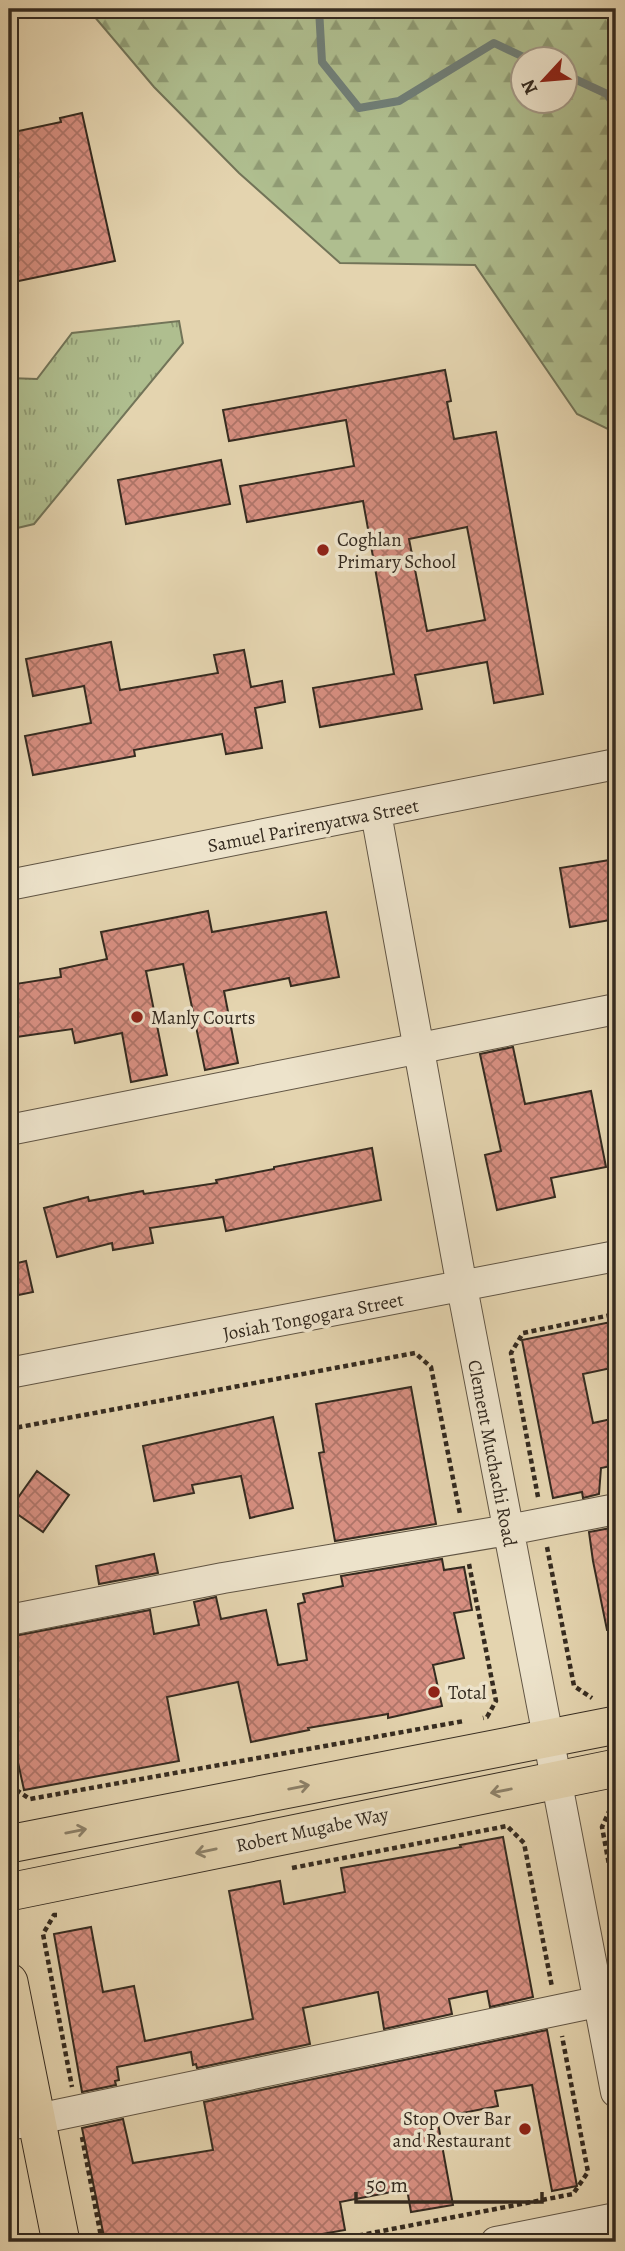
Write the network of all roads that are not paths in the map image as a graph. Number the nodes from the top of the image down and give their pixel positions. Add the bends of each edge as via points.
1 (616, 764) edge
2 (376, 813) junction
3 (9, 886) edge
4 (616, 1009) edge
5 (420, 1049) junction
6 (9, 1130) edge
7 (616, 1256) edge
8 (462, 1287) junction
9 (9, 1373) edge
10 (616, 1509) edge
11 (508, 1530) junction
12 (9, 1620) edge
13 (616, 1725) edge
14 (548, 1738) junction
15 (616, 1768) edge
16 (556, 1780) junction
17 (9, 1844) edge
18 (9, 1892) edge
19 (9, 1982) edge
20 (607, 2000) edge
21 (616, 2092) edge
22 (23, 2122) edge
23 (616, 2218) edge
24 (61, 2242) edge
25 (496, 2242) edge

1 - 2 street, Samuel Parirenyatwa Street
2 - 3 street, Samuel Parirenyatwa Street
2 - 5 street, Clement Muchachi Road
4 - 5 street
5 - 6 street
5 - 8 street, Clement Muchachi Road
7 - 8 street, Josiah Tongogara Street
8 - 9 street, Josiah Tongogara Street
8 - 11 street, Clement Muchachi Road
10 - 11 street
11 - 12 street
11 - 14 street, Clement Muchachi Road
13 - 14 main road
14 - 16 street, Clement Muchachi Road
17 -> 14 main road
15 - 16 main road, Robert Mugabe Way
16 -> 18 main road, Robert Mugabe Way
16 - 20 street, Clement Muchachi Road
19 - 22 main road
20 - 21 street, Clement Muchachi Road
20 - 22 street
22 - 24 main road
23 - 25 street

